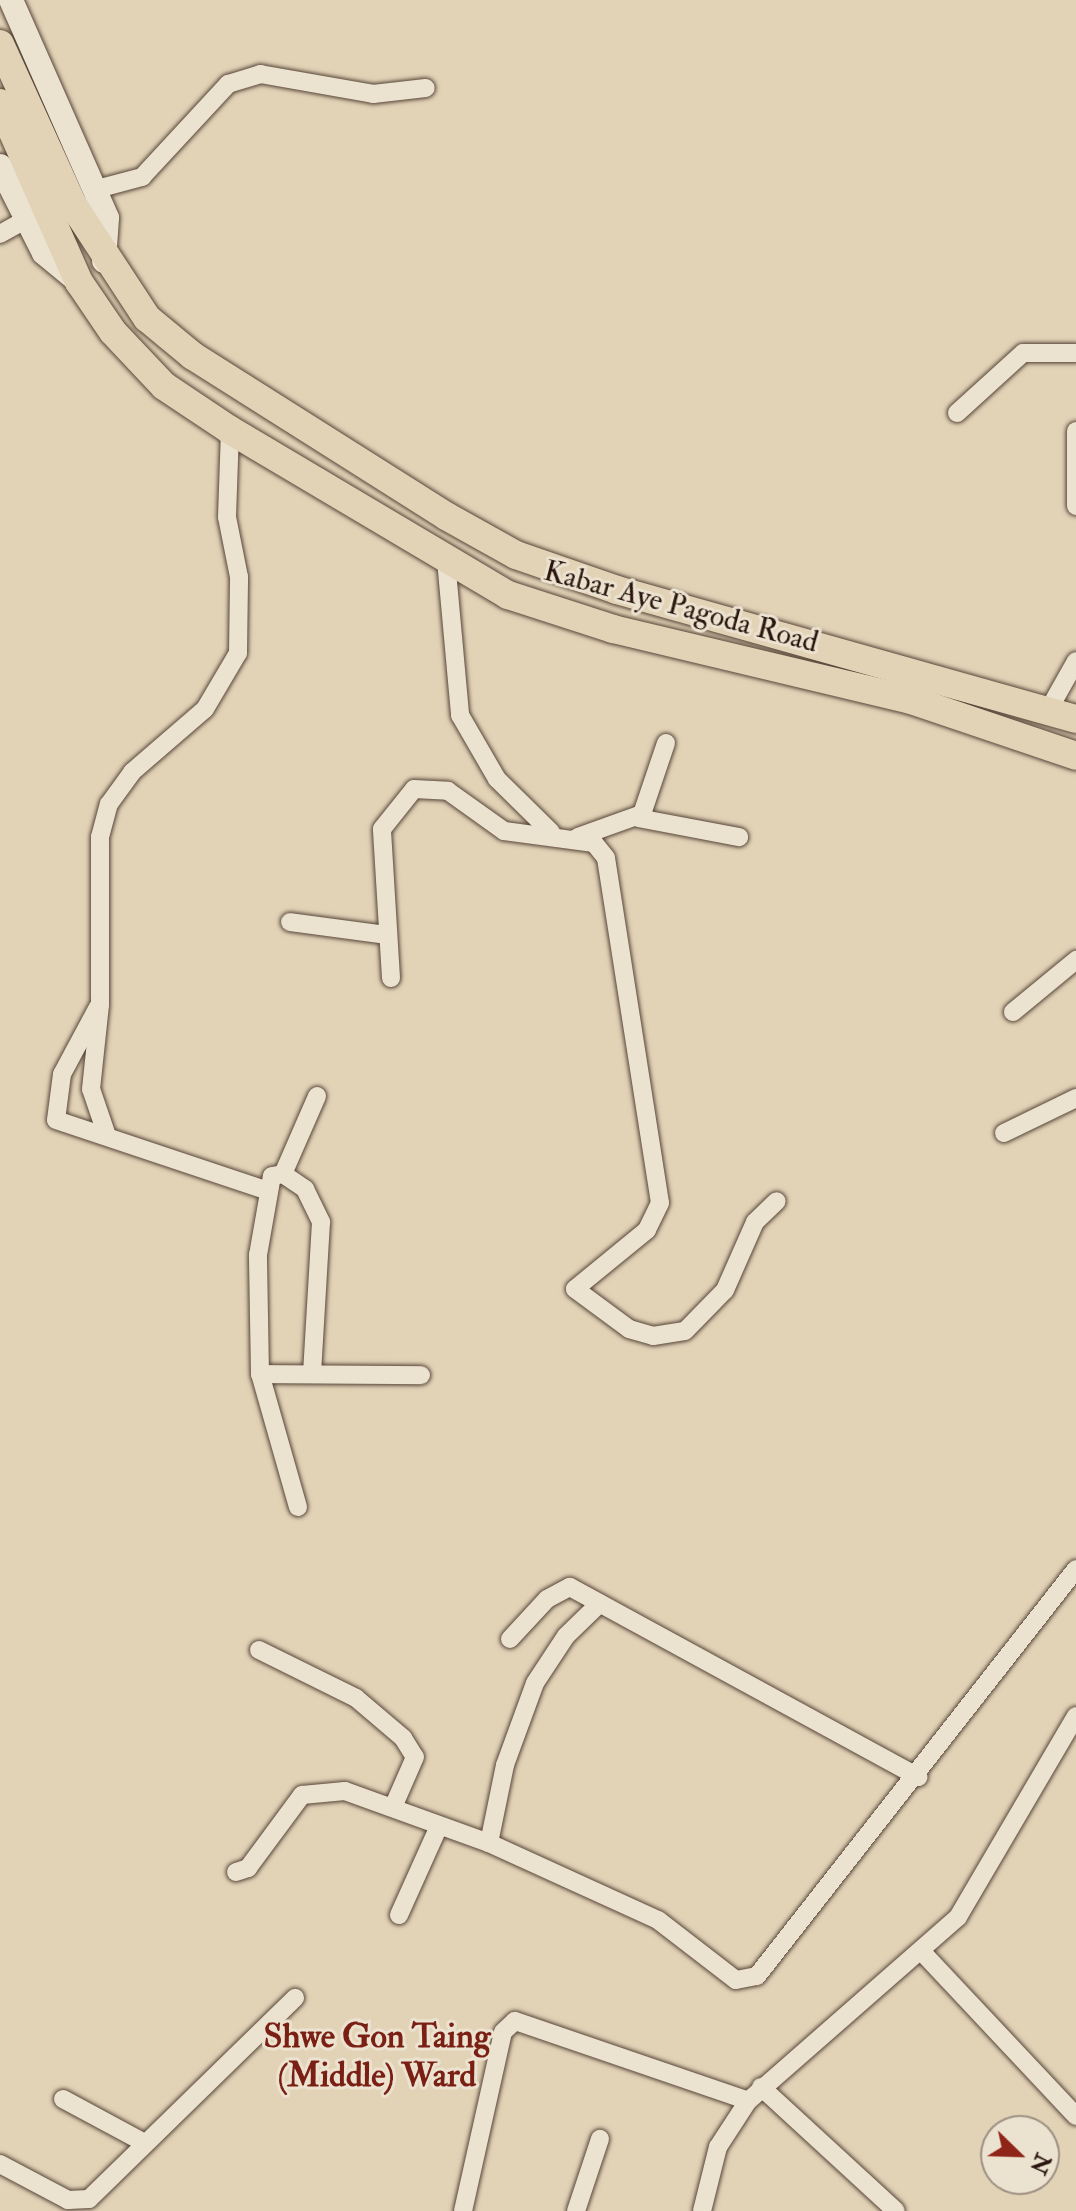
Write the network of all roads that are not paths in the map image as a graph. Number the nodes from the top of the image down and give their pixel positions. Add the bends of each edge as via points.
1 (11, 0) edge
2 (0, 44) edge
3 (426, 88) dead end
4 (0, 103) edge
5 (0, 166) edge
6 (97, 189) junction
7 (25, 220) junction
8 (0, 234) edge
9 (104, 261) junction
10 (79, 282) junction
11 (1076, 353) edge
12 (957, 413) dead end
13 (309, 428) junction
14 (230, 430) junction
15 (1076, 431) edge
16 (269, 452) junction
17 (1076, 506) edge
18 (446, 560) junction
19 (617, 590) junction
20 (581, 620) junction
21 (783, 632) junction
22 (1076, 661) edge
23 (771, 667) junction
24 (1049, 709) junction
25 (1076, 719) edge
26 (666, 743) dead end
27 (1076, 756) edge
28 (638, 818) junction
29 (551, 832) junction
30 (578, 837) junction
31 (739, 837) dead end
32 (290, 922) dead end
33 (386, 935) junction
34 (1076, 960) edge
35 (391, 978) dead end
36 (100, 1005) junction
37 (1013, 1012) dead end
38 (317, 1096) dead end
39 (1076, 1098) edge
40 (106, 1133) junction
41 (1004, 1133) dead end
42 (283, 1174) junction
43 (265, 1190) junction
44 (777, 1201) dead end
45 (312, 1372) junction
46 (260, 1374) junction
47 (421, 1375) dead end
48 (298, 1507) dead end
49 (1076, 1569) edge
50 (600, 1603) junction
51 (510, 1639) dead end
52 (259, 1650) dead end
53 (1076, 1716) edge
54 (1069, 1740) edge
55 (919, 1777) junction
56 (393, 1807) junction
57 (439, 1826) junction
58 (489, 1843) junction
59 (236, 1872) dead end
60 (399, 1915) dead end
61 (922, 1952) junction
62 (295, 1998) dead end
63 (755, 2094) junction
64 (63, 2099) dead end
65 (1076, 2116) edge
66 (600, 2139) dead end
67 (143, 2142) junction
68 (0, 2164) edge
69 (463, 2211) edge
70 (576, 2211) edge
71 (702, 2211) edge
72 (896, 2211) edge

1 - 6 main road
2 - 9 main road, Kabar Aye Pagoda Road
3 - 6 street via 373,94 260,74 228,84 142,177
4 - 10 main road, Kabar Aye Pagoda Road
5 - 7 main road, Kabar Aye Pagoda Road
6 - 9 main road via 107,218
7 - 8 street
7 - 10 main road, Kabar Aye Pagoda Road via 44,253
9 - 13 main road, Kabar Aye Pagoda Road via 168,339
10 - 14 main road, Kabar Aye Pagoda Road via 135,359
11 - 12 street via 1023,353
13 - 16 main road
13 - 19 main road, Kabar Aye Pagoda Road via 516,555
14 - 16 main road, Kabar Aye Pagoda Road
14 - 36 street via 227,517 239,577 238,653 205,709 132,772 109,804 95,892
15 - 17 street
16 - 18 main road, Kabar Aye Pagoda Road
18 - 20 main road, Kabar Aye Pagoda Road via 508,595
18 - 29 street via 460,715 497,779
19 - 20 main road
19 - 21 main road, Kabar Aye Pagoda Road
20 - 23 main road, Kabar Aye Pagoda Road
21 - 23 main road
21 - 24 main road, Kabar Aye Pagoda Road
22 - 24 street
23 - 27 main road, Kabar Aye Pagoda Road via 911,700
24 - 25 main road, Kabar Aye Pagoda Road
26 - 28 street
28 - 30 street
28 - 31 street
29 - 30 street
29 - 33 street via 504,831 448,791 414,789 382,829
30 - 44 street via 606,858 660,1203 647,1230 575,1289 629,1329 653,1336 685,1331 725,1290 755,1222
32 - 33 street
33 - 35 street
34 - 37 street
36 - 40 street via 91,1089
36 - 40 street via 75,1040 54,1112 66,1126
38 - 42 street
39 - 41 street
40 - 43 street via 157,1158
42 - 43 street via 272,1176
42 - 45 street via 305,1189 321,1222
43 - 46 street
45 - 46 street
45 - 47 street
46 - 48 street
49 - 55 street
50 - 51 street via 570,1587 547,1599
50 - 55 street
50 - 58 street via 566,1636 535,1683 505,1765
52 - 56 street via 356,1698 403,1738 415,1757
53 - 54 street
54 - 61 street via 970,1899
55 - 58 street via 757,1976 736,1980 658,1920
56 - 57 street
56 - 59 street via 345,1791 302,1795 248,1868
57 - 58 street
57 - 60 street
61 - 63 street
61 - 65 street
62 - 67 street
63 - 69 street via 515,2021 503,2032
63 - 71 street via 718,2147
63 - 72 street
64 - 67 street
66 - 70 street
67 - 68 street via 89,2199 77,2202

